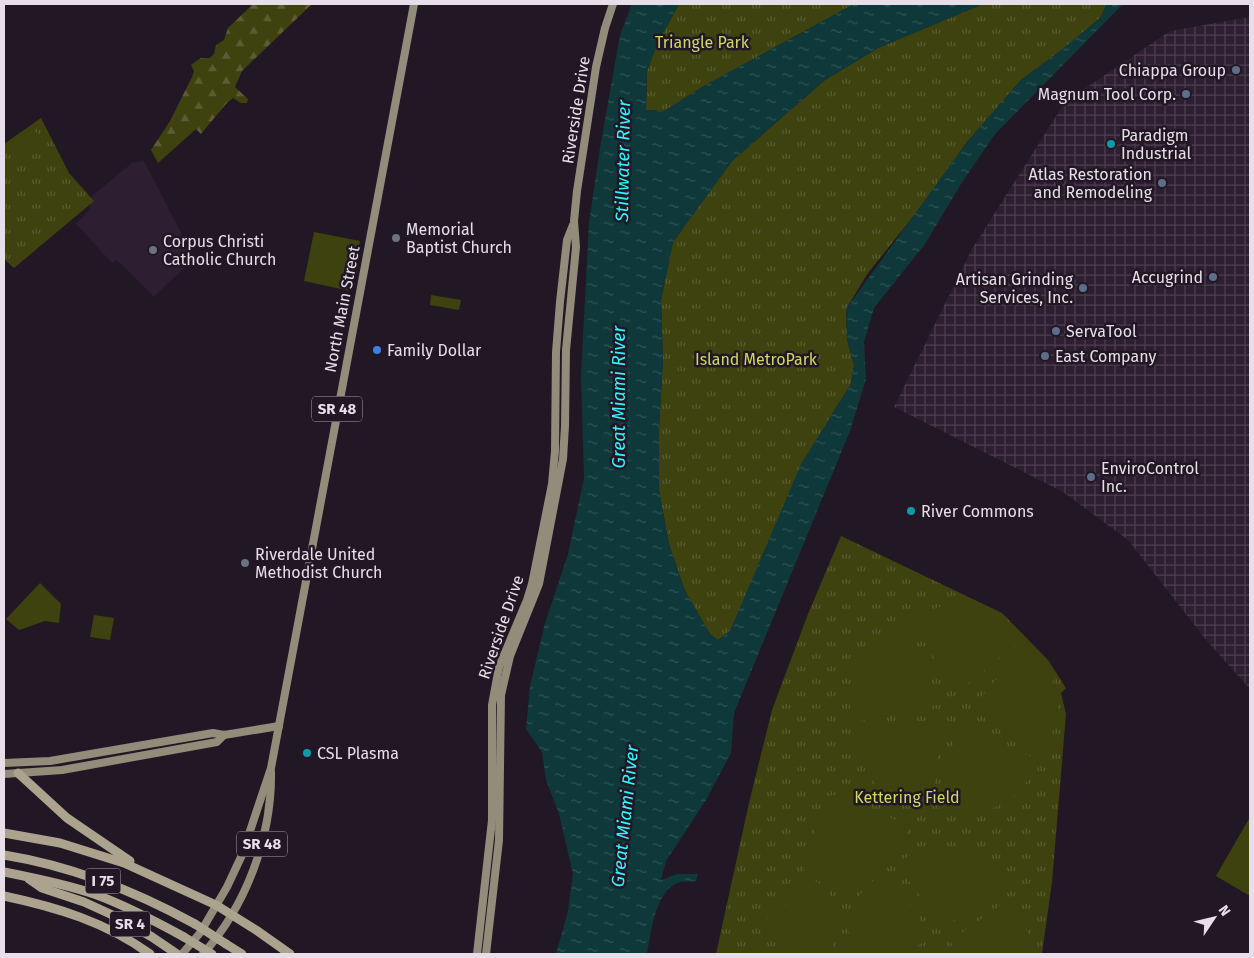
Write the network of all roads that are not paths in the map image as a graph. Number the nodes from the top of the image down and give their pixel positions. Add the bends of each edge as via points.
1 (414, 4) edge
2 (613, 4) edge
3 (574, 221) junction
4 (279, 726) junction
5 (224, 735) junction
6 (5, 761) edge
7 (270, 768) junction
8 (18, 773) junction
9 (4, 774) edge
10 (4, 834) edge
11 (4, 855) edge
12 (142, 871) junction
13 (4, 872) edge
14 (26, 876) junction
15 (4, 896) edge
16 (216, 905) junction
17 (232, 914) junction
18 (177, 953) edge
19 (150, 954) edge
20 (203, 954) edge
21 (212, 954) edge
22 (242, 954) edge
23 (290, 954) edge
24 (477, 954) edge
25 (486, 954) edge

1 - 4 main road, North Main Street / SR 48
2 - 3 main road, Riverside Drive via 596,67
3 - 24 main road, Riverside Drive via 567,240 560,302 552,484 532,584 499,667 492,705 492,820
3 - 25 main road, Riverside Drive via 576,247 566,350 564,451 539,584 510,656 501,695 499,840
4 - 5 main road
4 - 7 main road, North Main Street / SR 48
5 - 6 main road via 213,733 50,761
5 - 8 main road via 216,742 178,750 62,770
7 - 16 main road, North Main Street / SR 48 via 242,855
7 - 17 main road, North Main Street / SR 48 via 271,788 260,851
8 - 9 main road
8 - 12 highway via 67,818
10 - 12 highway via 67,845
11 - 22 highway, I 75, bridge via 50,864 102,880 154,902
12 - 16 highway
13 - 14 highway, I 75
14 - 18 highway, SR 4 via 42,888 119,918
14 - 21 highway, I 75, bridge via 65,885 120,904
15 - 19 highway via 92,921
16 - 17 highway
16 - 18 main road, North Main Street / SR 48 via 200,933
17 - 20 main road, North Main Street / SR 48
17 - 23 highway

